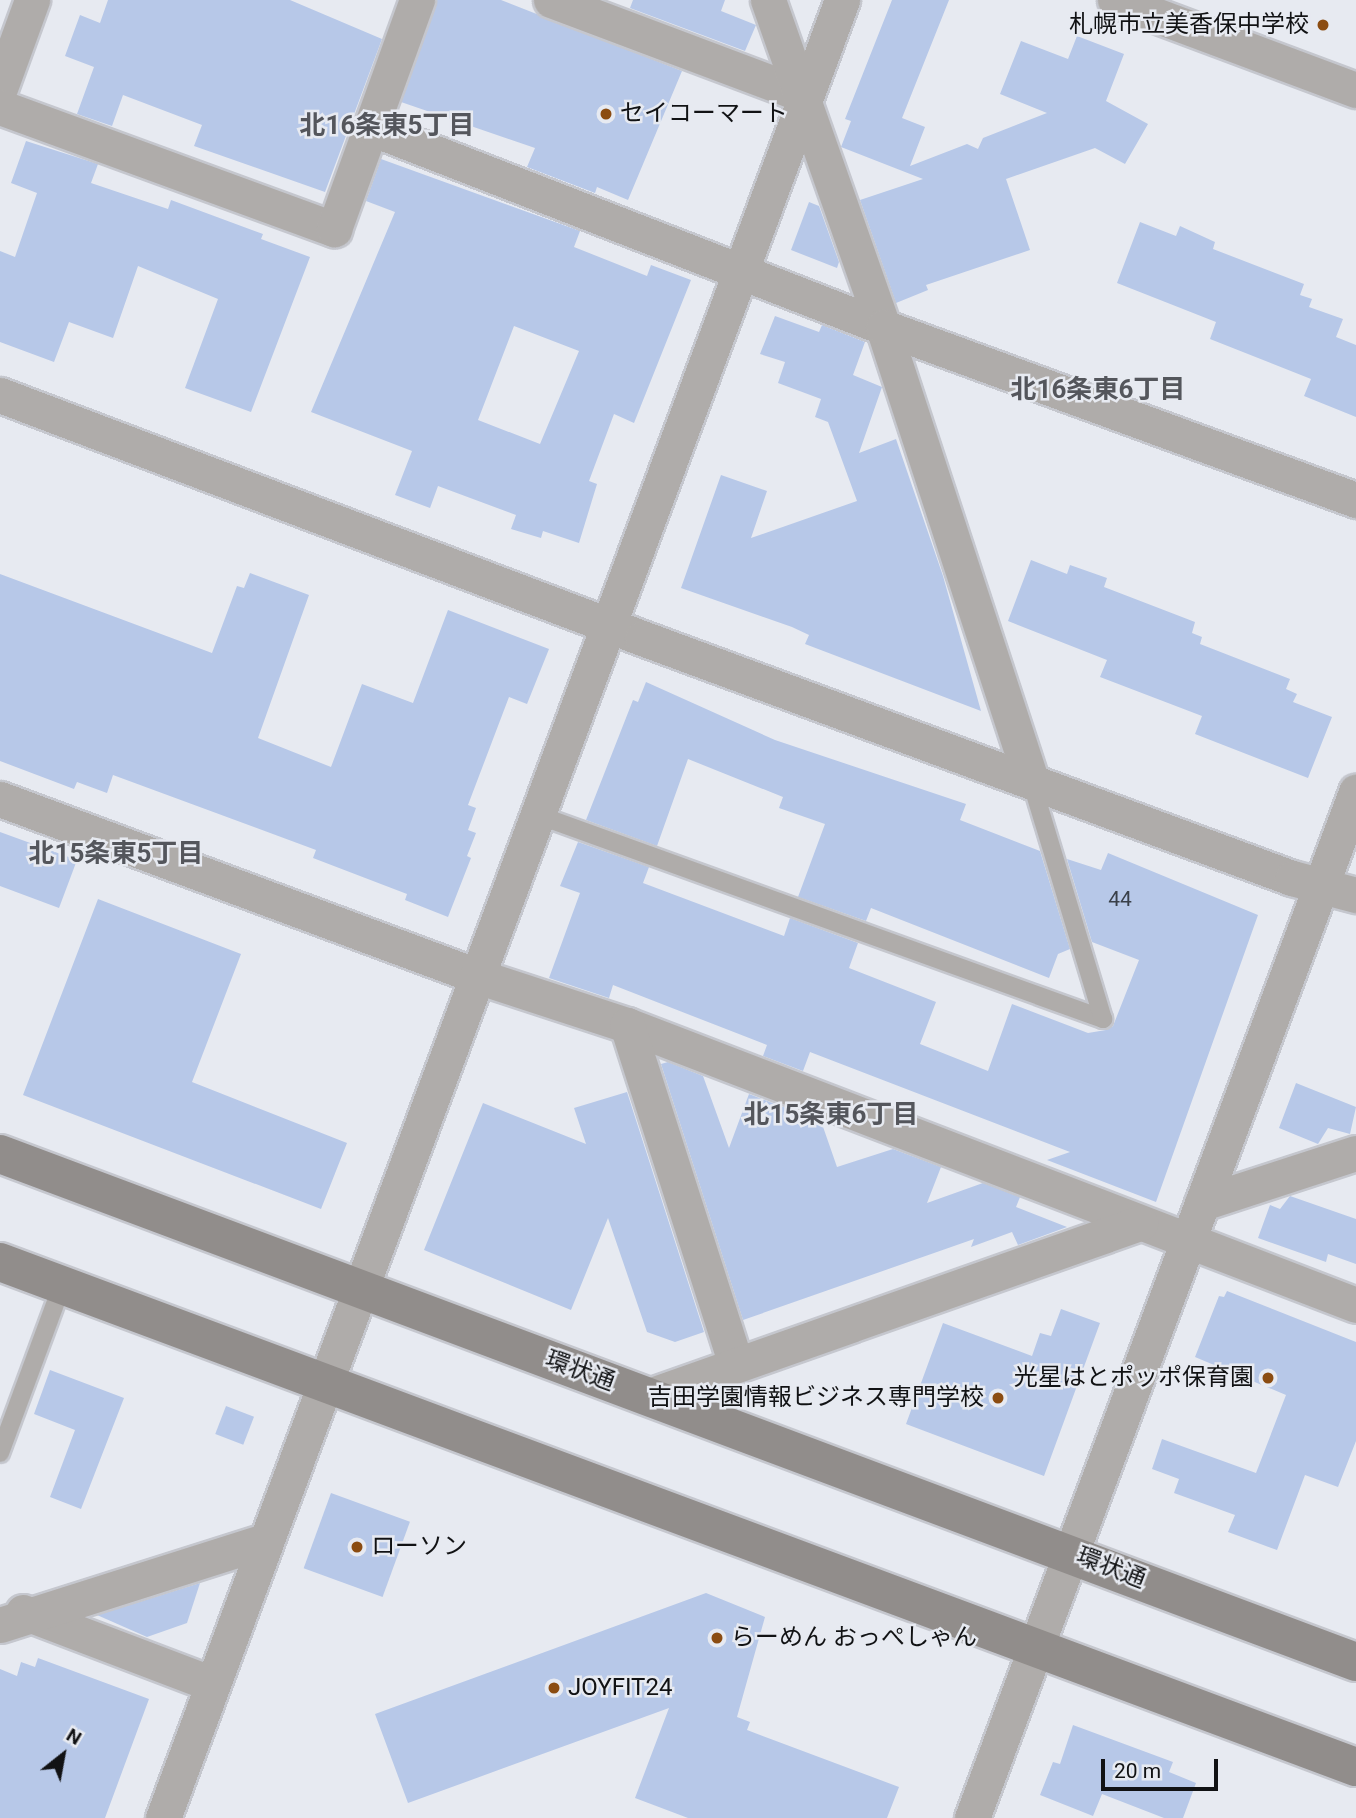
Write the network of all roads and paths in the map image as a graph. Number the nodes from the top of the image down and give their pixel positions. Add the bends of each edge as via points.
1 (32, 0) edge
2 (551, 0) edge
3 (768, 0) edge
4 (842, 0) edge
5 (1115, 0) edge
6 (407, 3) edge
7 (0, 88) edge
8 (1356, 90) edge
9 (802, 98) junction
10 (0, 107) edge
11 (371, 128) junction
12 (742, 271) junction
13 (883, 327) junction
14 (0, 395) edge
15 (1356, 500) edge
16 (609, 626) junction
17 (1031, 780) junction
18 (1356, 792) edge
19 (0, 799) edge
20 (538, 815) junction
21 (1323, 883) junction
22 (1356, 895) edge
23 (477, 976) junction
24 (627, 1025) junction
25 (1356, 1153) edge
26 (0, 1154) edge
27 (1202, 1203) junction
28 (1140, 1223) junction
29 (1189, 1243) junction
30 (0, 1262) edge
31 (62, 1285) junction
32 (362, 1292) junction
33 (1356, 1305) edge
34 (735, 1362) junction
35 (326, 1384) junction
36 (649, 1396) junction
37 (0, 1453) edge
38 (265, 1541) junction
39 (1073, 1554) junction
40 (10, 1614) edge
41 (1038, 1648) junction
42 (1356, 1662) edge
43 (213, 1684) junction
44 (1356, 1767) edge
45 (163, 1818) edge
46 (972, 1818) edge

1 - 7 street
2 - 9 street
3 - 9 street
4 - 9 street
5 - 8 street
6 - 11 street
9 - 12 street
9 - 13 street
10 - 11 street via 334,229
11 - 12 street
12 - 13 street
12 - 16 street
13 - 15 street
13 - 17 street
14 - 16 street
16 - 17 street
16 - 20 street
17 - 20 lane via 1103,1019
17 - 21 street via 1292,878
18 - 21 street
19 - 23 street
20 - 23 street
21 - 22 street
21 - 27 street
23 - 24 street
23 - 32 street
24 - 28 street
24 - 34 street
25 - 27 street
26 - 32 street, 環状通
27 - 29 street
28 - 29 street
28 - 34 street
29 - 33 street
29 - 39 street
30 - 31 street
31 - 35 street
31 - 37 lane
32 - 35 street
32 - 36 street, 環状通
34 - 36 street
35 - 38 street
35 - 41 street
36 - 39 street, 環状通
38 - 40 street
38 - 43 street
39 - 41 street
39 - 42 street, 環状通
40 - 43 street
41 - 44 street
41 - 46 street
43 - 45 street

